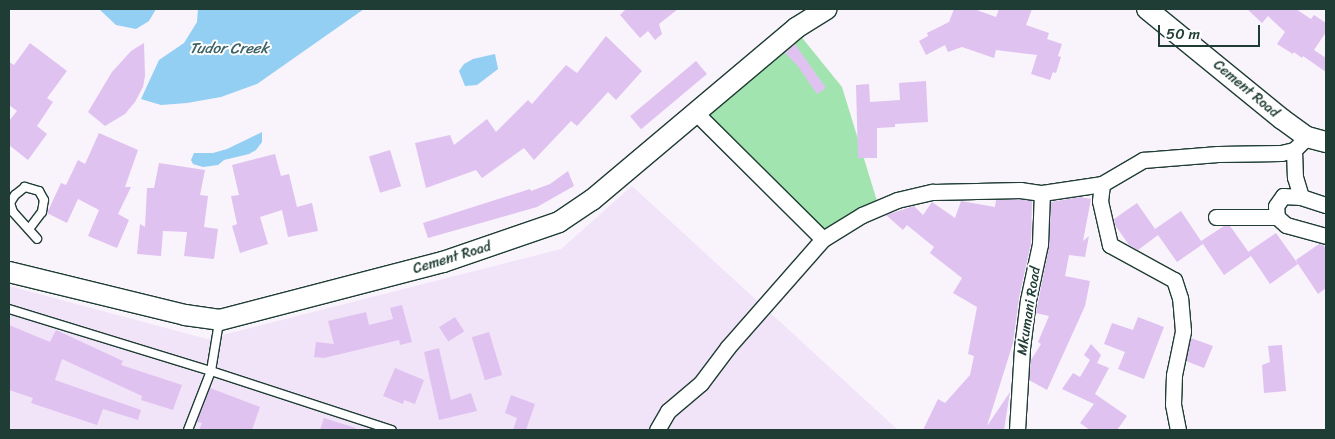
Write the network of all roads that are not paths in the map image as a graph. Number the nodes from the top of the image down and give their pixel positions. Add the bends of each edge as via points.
1 (827, 9) edge
2 (1147, 9) edge
3 (695, 112) junction
4 (1326, 142) edge
5 (1300, 144) junction
6 (1102, 184) junction
7 (1042, 192) junction
8 (1301, 197) junction
9 (1326, 205) edge
10 (1216, 217) dead end
11 (1277, 217) junction
12 (29, 229) junction
13 (1326, 236) edge
14 (37, 239) dead end
15 (823, 239) junction
16 (9, 272) edge
17 (9, 308) edge
18 (220, 320) junction
19 (212, 371) junction
20 (188, 430) edge
21 (392, 430) edge
22 (657, 430) edge
23 (1017, 430) edge
24 (1178, 430) edge

1 - 3 main road, Cement Road via 796,28
2 - 5 main road, Cement Road
3 - 15 street
3 - 18 main road, Cement Road via 592,200 559,222 443,262
4 - 5 main road, Cement Road
5 - 6 street via 1280,153 1143,160
5 - 8 street via 1295,177
6 - 7 street
6 - 24 street via 1100,201 1110,245 1174,280 1180,298 1183,331 1174,375 1173,404
7 - 15 street via 933,192 897,200 862,215
7 - 23 street, Mkumani Road via 1040,244 1022,348
8 - 9 street
8 - 11 street via 1283,196 1276,206
10 - 11 street
11 - 13 street via 1286,225
12 - 12 lane via 13,212 10,203 25,186 39,191 44,200 42,212
12 - 14 lane
15 - 22 street via 728,347 701,383 668,411
16 - 18 main road, Cement Road via 185,315
17 - 19 lane
18 - 19 lane
19 - 20 lane
19 - 21 lane

